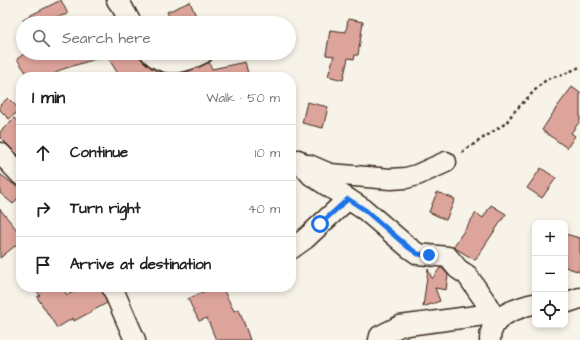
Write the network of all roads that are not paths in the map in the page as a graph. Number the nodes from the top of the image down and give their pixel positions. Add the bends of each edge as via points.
1 (117, 0) edge
2 (127, 16) edge
3 (160, 60) edge
4 (189, 60) edge
5 (0, 153) edge
6 (296, 159) edge
7 (296, 160) edge
8 (446, 162) road end
9 (16, 170) edge
10 (348, 199) junction
11 (296, 245) edge
12 (114, 292) edge
13 (580, 298) edge
14 (568, 303) edge
15 (532, 305) edge
16 (494, 317) junction
17 (135, 340) edge
18 (379, 340) edge
19 (490, 340) edge

1 - 2 street
3 - 4 street via 170,63
5 - 9 street
6 - 8 street via 330,174 391,179 417,175
7 - 10 street via 311,175
10 - 11 street
10 - 16 street via 418,254 448,257 467,275
12 - 17 street
13 - 14 street
15 - 16 street
16 - 18 street via 400,326 380,336
16 - 19 street

